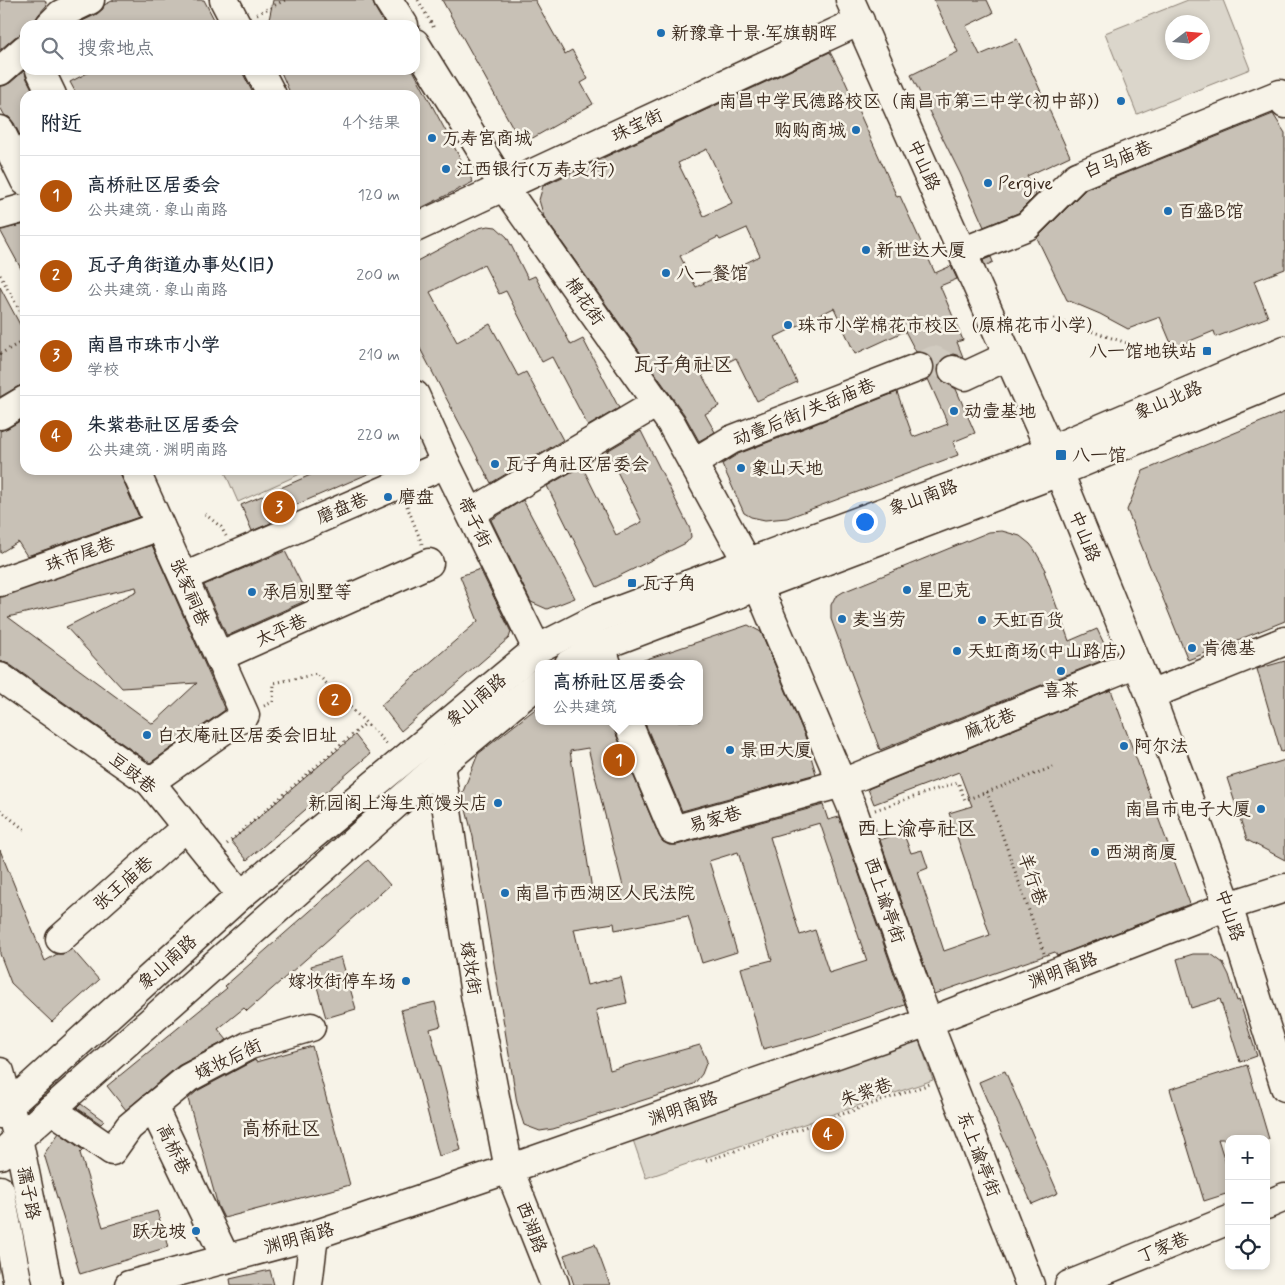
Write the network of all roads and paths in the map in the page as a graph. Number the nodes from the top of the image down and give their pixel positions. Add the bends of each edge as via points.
1 (90, 0) edge
2 (224, 0) edge
3 (285, 0) edge
4 (388, 0) edge
5 (418, 0) edge
6 (855, 11) edge
7 (55, 13) edge
8 (234, 20) edge
9 (246, 20) edge
10 (401, 20) edge
11 (426, 38) edge
12 (20, 53) edge
13 (0, 71) edge
14 (42, 75) edge
15 (262, 75) edge
16 (50, 90) edge
17 (269, 90) edge
18 (1285, 104) edge
19 (0, 130) edge
20 (20, 171) edge
21 (504, 187) junction
22 (20, 209) edge
23 (0, 215) edge
24 (420, 226) edge
25 (962, 252) junction
26 (0, 275) edge
27 (20, 311) edge
28 (1054, 319) dead end
29 (20, 343) edge
30 (1133, 345) dead end
31 (1285, 350) edge
32 (0, 354) edge
33 (1008, 356) junction
34 (919, 367) tunnel mouth
35 (953, 370) tunnel mouth
36 (1285, 378) edge
37 (20, 403) edge
38 (657, 403) junction
39 (420, 406) edge
40 (0, 415) edge
41 (1055, 461) junction
42 (693, 463) junction
43 (446, 464) junction
44 (137, 475) edge
45 (420, 475) edge
46 (420, 475) edge
47 (398, 484) junction
48 (472, 513) junction
49 (205, 514) dead end
50 (160, 526) junction
51 (235, 554) junction
52 (429, 563) joint
53 (753, 574) junction
54 (184, 576) junction
55 (0, 582) edge
56 (1285, 641) edge
57 (537, 649) junction
58 (604, 655) edge
59 (219, 657) junction
60 (585, 660) edge
61 (1137, 663) junction
62 (4, 686) edge
63 (535, 686) edge
64 (1150, 695) junction
65 (245, 715) junction
66 (366, 723) junction
67 (629, 725) edge
68 (403, 760) junction
69 (440, 765) junction
70 (1053, 767) dead end
71 (150, 782) junction
72 (842, 783) junction
73 (988, 792) junction
74 (0, 810) edge
75 (856, 816) junction
76 (186, 828) junction
77 (25, 830) dead end
78 (211, 858) junction
79 (1285, 888) edge
80 (241, 895) junction
81 (1228, 906) junction
82 (60, 939) dead end
83 (1052, 974) junction
84 (928, 1022) junction
85 (311, 1027) dead end
86 (0, 1072) edge
87 (949, 1077) junction
88 (1285, 1087) edge
89 (153, 1107) junction
90 (5, 1109) edge
91 (51, 1109) junction
92 (9, 1146) edge
93 (706, 1161) dead end
94 (510, 1169) junction
95 (0, 1190) edge
96 (1285, 1197) edge
97 (1270, 1203) edge
98 (1225, 1222) edge
99 (314, 1235) junction
100 (226, 1259) junction
101 (18, 1285) edge
102 (48, 1285) edge
103 (128, 1285) edge
104 (308, 1285) edge
105 (555, 1285) edge
106 (1030, 1285) edge
107 (1069, 1285) edge

1 - 7 main road
2 - 8 main road
3 - 9 path
4 - 10 main road
5 - 11 path
6 - 21 main road, 珠宝街
6 - 25 main road, 中山路
11 - 21 main road, 棉花街
12 - 13 main road
14 - 16 main road
15 - 17 main road
18 - 25 main road, 白马庙巷 via 1280,94 1077,176 1027,226
19 - 20 main road
21 - 24 main road, 珠宝街
21 - 38 main road, 棉花街
22 - 23 main road
25 - 33 main road, 中山路
26 - 27 path
28 - 30 path
29 - 32 path
31 - 41 main road, 象山北路
33 - 35 main road via 965,376
33 - 41 main road, 中山路
34 - 42 main road, 动壹后街/关岳庙巷 via 731,440
36 - 41 main road, 象山北路
37 - 40 main road
38 - 42 main road, 棉花街
38 - 48 main road
39 - 43 main road, 带子街
41 - 53 main road, 象山南路
41 - 61 main road, 中山路
42 - 53 main road, 棉花街
43 - 46 main road, 磨盘巷
43 - 48 main road, 带子街
44 - 50 main road, 张家祠巷
45 - 47 main road, 磨盘巷
47 - 51 main road, 磨盘巷
47 - 52 path
48 - 57 main road, 带子街
49 - 51 path via 221,527
50 - 54 main road, 张家祠巷
50 - 55 main road, 珠市尾巷
51 - 54 main road, 磨盘巷
52 - 59 main road, 太平巷
53 - 57 main road, 象山南路 via 598,618
53 - 58 main road, 象山南路
53 - 72 main road, 西上谕亭街
54 - 59 main road, 张家祠巷
56 - 64 main road
57 - 68 main road, 象山南路
58 - 60 main road, 象山南路
59 - 65 main road, 张家祠巷
61 - 64 main road, 中山路
61 - 72 main road, 麻花巷
62 - 71 main road, 豆豉巷
63 - 69 main road, 象山南路
64 - 81 main road, 中山路
65 - 66 path via 273,702 274,683 317,674
65 - 71 main road
66 - 68 path
66 - 78 path
67 - 72 main road, 易家巷 via 673,830
68 - 80 main road, 象山南路
69 - 91 main road, 象山南路
69 - 94 main road, 嫁妆街 via 475,994
70 - 73 path
71 - 76 main road, 豆豉巷
72 - 75 main road, 西上谕亭街
73 - 75 path via 965,800 958,782
73 - 83 path, 羊行巷
74 - 77 path
75 - 84 main road, 西上谕亭街
76 - 78 main road, 豆豉巷
76 - 82 main road, 张王庙巷
78 - 80 main road, 豆豉巷
79 - 81 main road, 渊明南路
80 - 90 main road, 象山南路
81 - 83 main road, 渊明南路
81 - 88 main road, 中山路
83 - 84 main road, 渊明南路
84 - 87 main road, 东上谕亭街
84 - 94 main road, 渊明南路
85 - 89 main road, 嫁妆后街 via 250,1045 188,1078
86 - 90 main road, 孺子路
87 - 93 path, 朱紫巷
87 - 106 main road, 东上谕亭街
89 - 91 main road, 高桥巷 via 129,1127 112,1151
89 - 100 main road, 高桥巷
90 - 92 main road, 孺子路
91 - 92 main road, 象山南路
92 - 102 main road, 孺子路
94 - 99 main road, 渊明南路
94 - 105 main road, 西湖路
95 - 101 main road, 孺子路
96 - 97 main road
98 - 107 main road, 丁家巷
99 - 100 main road, 渊明南路
99 - 104 main road
100 - 103 main road, 渊明南路

